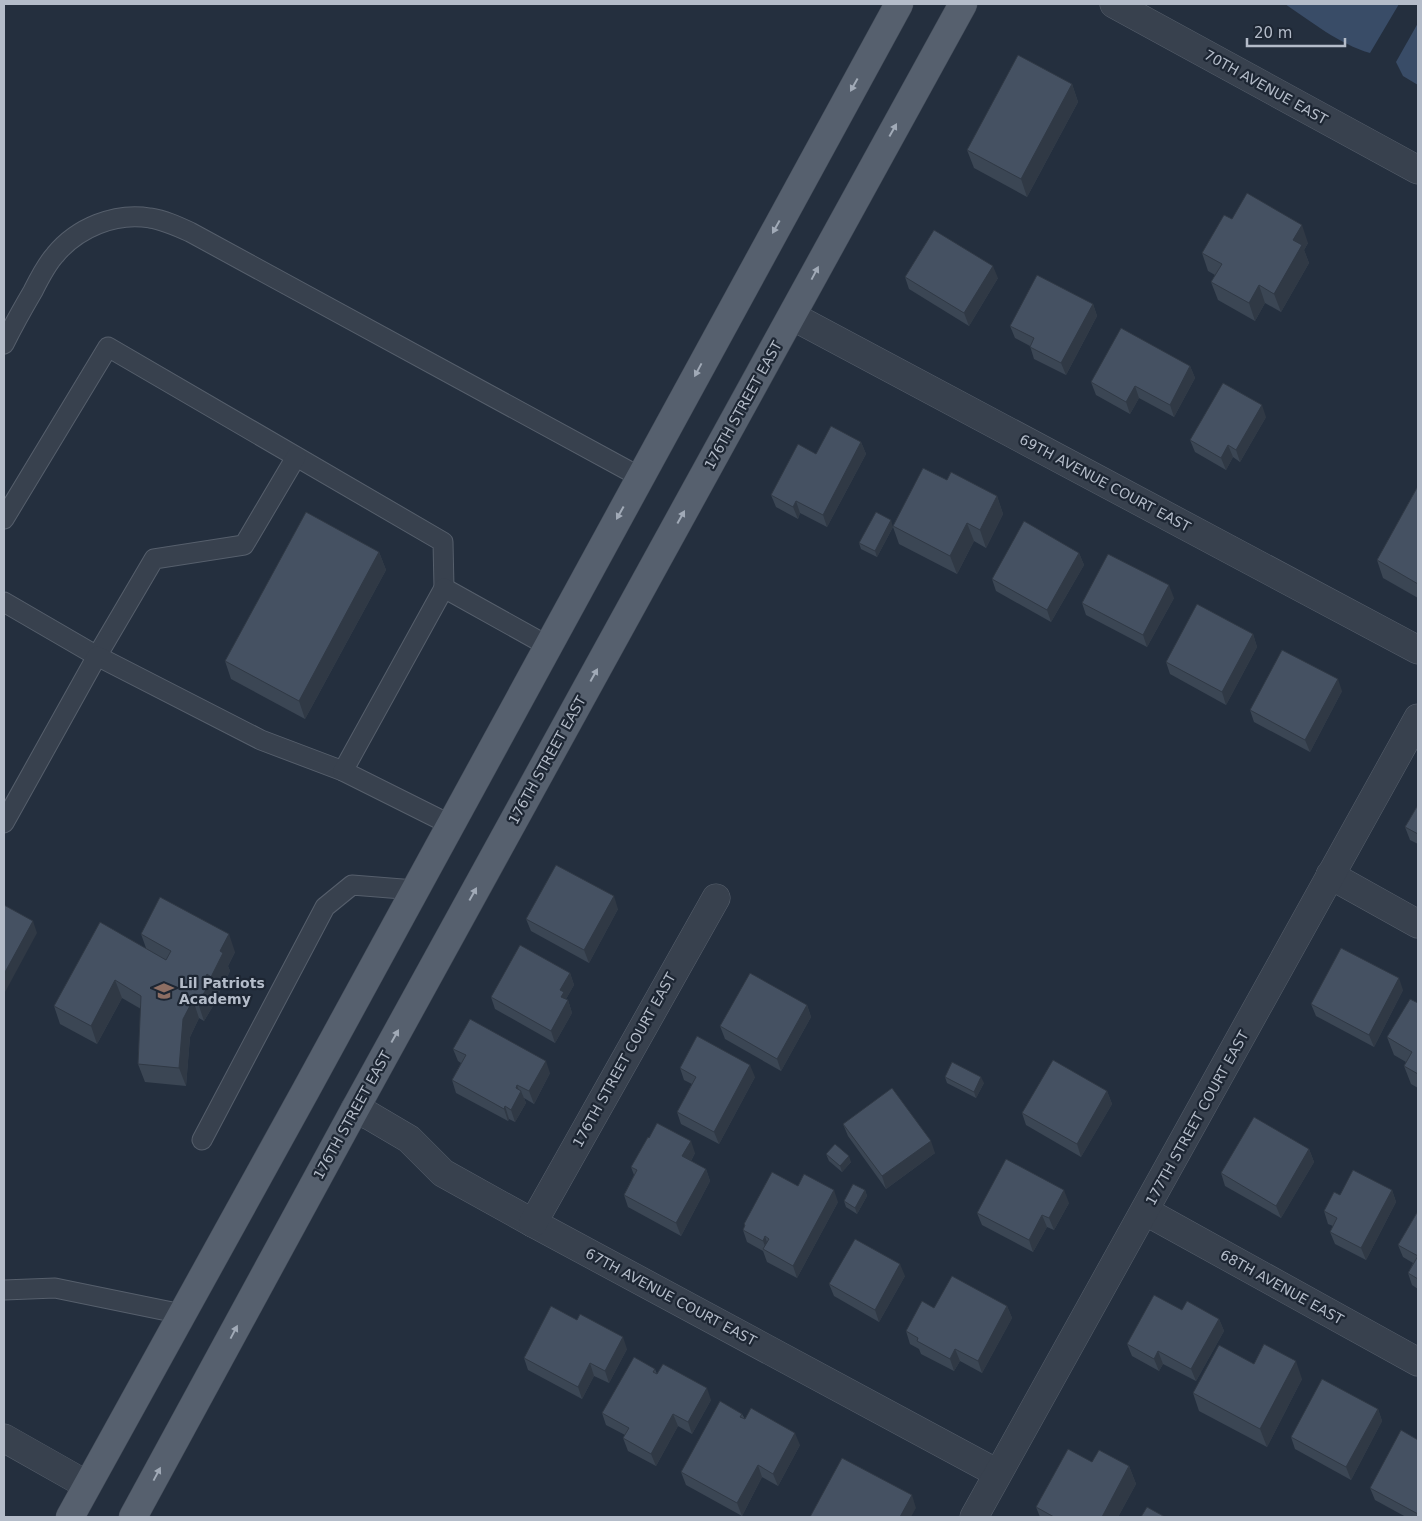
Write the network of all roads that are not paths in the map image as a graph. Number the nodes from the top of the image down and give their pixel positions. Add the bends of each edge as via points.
1 (899, 4) edge
2 (963, 4) edge
3 (1114, 4) edge
4 (1418, 170) edge
5 (792, 316) junction
6 (4, 344) edge
7 (296, 457) junction
8 (640, 478) junction
9 (4, 519) edge
10 (444, 588) junction
11 (4, 602) edge
12 (548, 646) junction
13 (1418, 650) edge
14 (97, 656) junction
15 (1418, 718) edge
16 (343, 771) junction
17 (4, 823) edge
18 (451, 825) junction
19 (1330, 875) junction
20 (415, 890) junction
21 (716, 898) dead end
22 (1418, 924) edge
23 (354, 1109) junction
24 (202, 1140) dead end
25 (1145, 1211) junction
26 (533, 1223) junction
27 (4, 1290) edge
28 (182, 1314) junction
29 (1418, 1362) edge
30 (4, 1438) edge
31 (997, 1473) junction
32 (87, 1485) junction
33 (70, 1517) edge
34 (133, 1517) edge
35 (974, 1517) edge

1 -> 8 main road
5 -> 2 main road, 176TH STREET EAST
3 - 4 street, 70TH AVENUE EAST
5 - 13 street, 69TH AVENUE COURT EAST
23 -> 5 main road, 176TH STREET EAST
6 - 8 lane via 42,273 70,240 88,228 108,221 128,217 150,218 190,232
7 - 9 lane via 108,347
7 - 10 lane via 443,542
7 - 14 lane via 244,545 154,559
8 -> 12 main road
10 - 12 lane
10 - 16 lane
11 - 14 lane
12 - 18 main road
14 - 16 lane via 261,740
14 - 17 lane
15 - 19 street, 177TH STREET COURT EAST
16 - 18 lane
18 - 20 main road
19 - 22 street
19 - 25 street, 177TH STREET COURT EAST
20 - 24 lane via 352,885 325,907
20 - 28 main road
21 - 26 street, 176TH STREET COURT EAST
23 - 26 street, 67TH AVENUE COURT EAST via 409,1139 443,1173
34 -> 23 main road, 176TH STREET EAST
25 - 29 street, 68TH AVENUE EAST
25 - 31 street, 177TH STREET COURT EAST
26 - 31 street, 67TH AVENUE COURT EAST
27 - 28 lane via 54,1288
28 - 32 main road
30 - 32 street
31 - 35 street, 177TH STREET COURT EAST
32 - 33 main road

